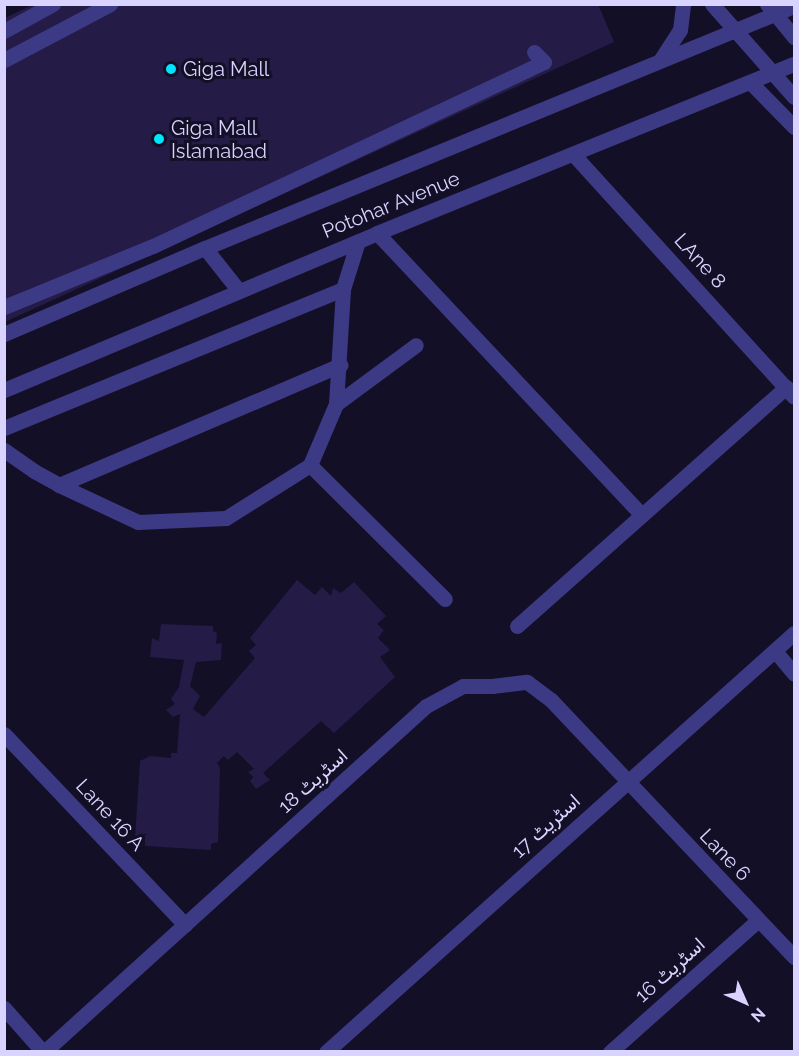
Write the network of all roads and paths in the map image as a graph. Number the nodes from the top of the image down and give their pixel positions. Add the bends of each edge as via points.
1 (53, 4) edge
2 (110, 4) edge
3 (683, 4) edge
4 (712, 4) edge
5 (795, 6) edge
6 (771, 9) edge
7 (736, 30) junction
8 (4, 31) edge
9 (795, 37) edge
10 (534, 52) dead end
11 (4, 60) edge
12 (659, 62) junction
13 (795, 64) edge
14 (773, 73) junction
15 (750, 82) junction
16 (795, 97) edge
17 (795, 128) edge
18 (573, 154) junction
19 (377, 233) junction
20 (358, 241) junction
21 (205, 248) junction
22 (343, 289) junction
23 (239, 291) junction
24 (4, 307) edge
25 (4, 334) edge
26 (416, 345) dead end
27 (340, 365) junction
28 (4, 390) edge
29 (790, 392) edge
30 (336, 404) junction
31 (4, 428) edge
32 (4, 450) edge
33 (310, 465) junction
34 (59, 486) junction
35 (642, 515) junction
36 (445, 599) dead end
37 (518, 626) dead end
38 (795, 633) edge
39 (775, 651) junction
40 (795, 674) edge
41 (4, 734) edge
42 (626, 782) junction
43 (758, 920) junction
44 (185, 925) junction
45 (795, 957) edge
46 (4, 1008) edge
47 (44, 1052) edge
48 (326, 1052) edge
49 (610, 1052) edge

1 - 8 street
2 - 11 street
3 - 12 street via 680,30
4 - 7 street
5 - 6 street
6 - 7 street
6 - 9 street
7 - 12 street
7 - 14 street
10 - 24 street via 544,62 153,246
12 - 21 street
13 - 14 street, Potohar Avenue
14 - 15 street, Potohar Avenue
14 - 16 street
15 - 17 street
15 - 18 street, Potohar Avenue
18 - 19 street, Potohar Avenue
18 - 29 street, LAne 8
19 - 20 street, Potohar Avenue
19 - 35 street
20 - 22 street
20 - 23 street, Potohar Avenue
21 - 23 street
21 - 25 street
22 - 27 street
22 - 31 street
23 - 28 street, Potohar Avenue
26 - 30 street
27 - 30 street
27 - 34 street
29 - 35 street
30 - 33 street
32 - 34 street
33 - 34 street via 226,518 138,522
33 - 36 street
35 - 37 street
38 - 39 street, اسٹریٹ 17
39 - 40 street
39 - 42 street, اسٹریٹ 17
41 - 44 street, Lane 16 A
42 - 43 street, Lane 6
42 - 44 street, اسٹریٹ 18 via 551,700 527,682 463,686 426,706
42 - 48 street, اسٹریٹ 17
43 - 45 street, Lane 6
43 - 49 street, اسٹریٹ 16
44 - 47 street, اسٹریٹ 18
46 - 47 street

